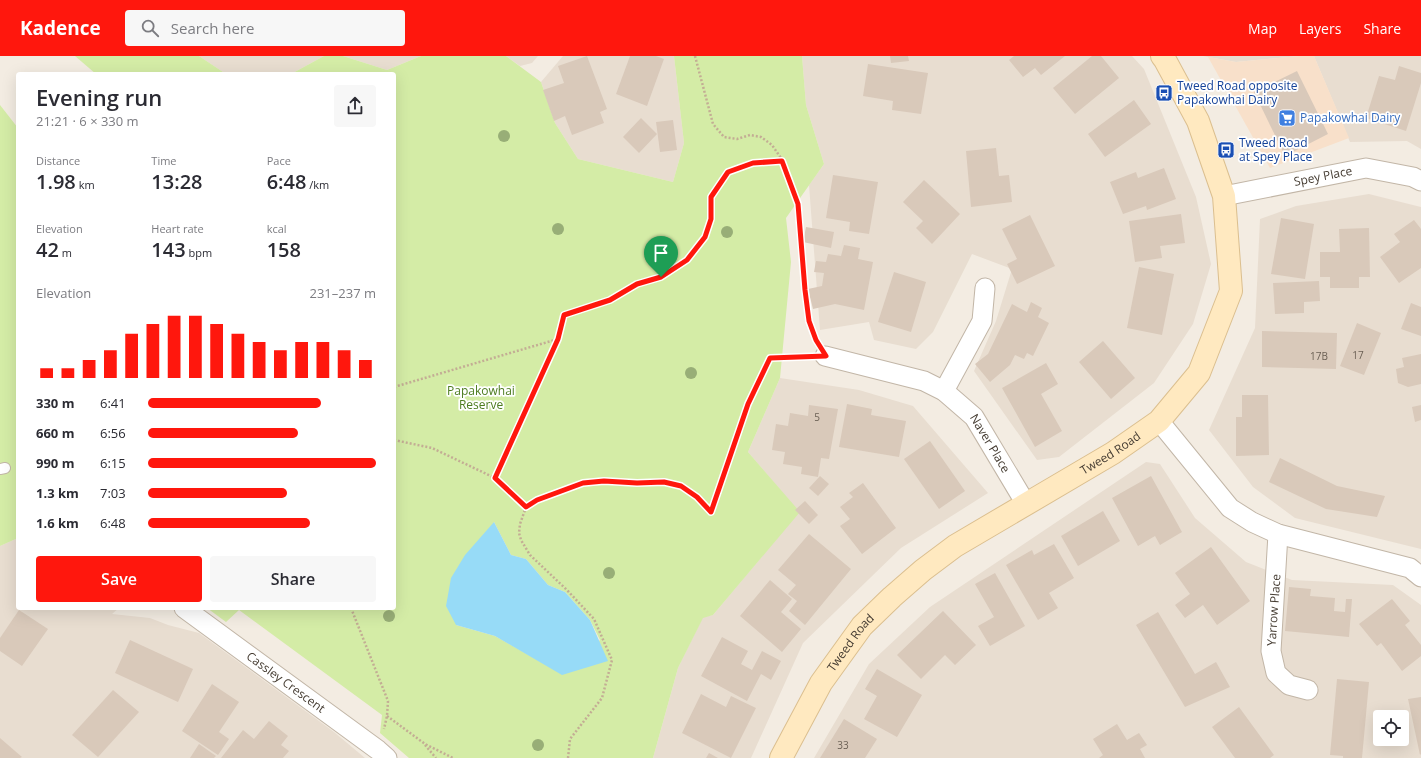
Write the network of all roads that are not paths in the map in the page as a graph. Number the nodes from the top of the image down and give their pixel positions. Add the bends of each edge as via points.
1 (1162, 56) edge
2 (1421, 181) edge
3 (1224, 196) junction
4 (985, 288) dead end
5 (826, 356) road end
6 (944, 391) junction
7 (1159, 421) junction
8 (1026, 504) junction
9 (1278, 534) junction
10 (1421, 577) edge
11 (187, 610) edge
12 (1308, 690) dead end
13 (382, 754) edge
14 (781, 758) edge

1 - 3 street, Tweed Road via 1198,121
2 - 3 street, Spey Place via 1413,177 1366,168
3 - 7 street, Tweed Road via 1231,291 1200,373
4 - 6 street via 982,321
5 - 6 street, Naver Place via 924,381
6 - 8 street, Naver Place via 974,417
7 - 8 street, Tweed Road via 1113,453
7 - 9 street via 1230,508
8 - 14 street, Tweed Road via 955,546 923,570 862,626 821,683
9 - 10 street via 1410,568
9 - 12 street, Yarrow Place via 1270,651 1276,673 1289,685
11 - 13 street, Cassley Crescent

